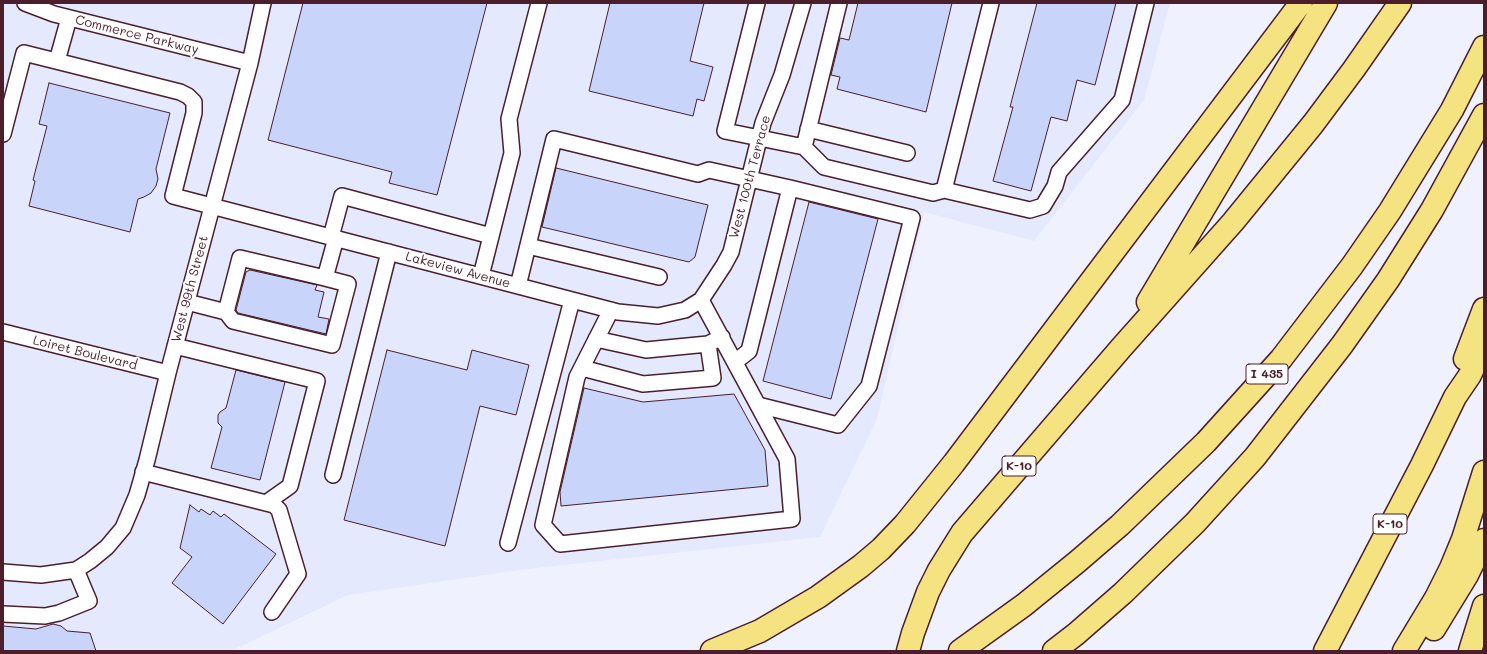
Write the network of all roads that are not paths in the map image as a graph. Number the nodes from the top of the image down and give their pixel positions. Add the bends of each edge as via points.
1 (25, 3) edge
2 (264, 3) edge
3 (539, 3) edge
4 (757, 3) edge
5 (803, 3) edge
6 (840, 3) edge
7 (991, 3) edge
8 (1146, 3) edge
9 (1301, 3) edge
10 (1326, 3) edge
11 (1400, 3) edge
12 (69, 18) junction
13 (1484, 48) edge
14 (57, 61) junction
15 (250, 63) junction
16 (1484, 115) edge
17 (808, 129) junction
18 (3, 134) edge
19 (758, 138) junction
20 (804, 147) junction
21 (908, 153) dead end
22 (748, 178) junction
23 (790, 188) junction
24 (944, 190) junction
25 (212, 206) junction
26 (491, 236) junction
27 (333, 238) junction
28 (528, 246) junction
29 (389, 252) junction
30 (481, 276) junction
31 (325, 278) junction
32 (660, 278) dead end
33 (518, 286) junction
34 (572, 300) junction
35 (701, 300) junction
36 (187, 302) junction
37 (1484, 309) edge
38 (611, 310) junction
39 (226, 312) junction
40 (3, 332) edge
41 (722, 337) junction
42 (596, 339) junction
43 (708, 344) junction
44 (1484, 344) edge
45 (175, 346) junction
46 (1121, 348) junction
47 (735, 362) junction
48 (582, 368) junction
49 (168, 373) junction
50 (1455, 397) junction
51 (758, 406) junction
52 (143, 472) junction
53 (1484, 472) edge
54 (333, 475) dead end
55 (266, 503) junction
56 (1484, 540) edge
57 (508, 543) dead end
58 (76, 570) junction
59 (3, 572) edge
60 (1484, 606) edge
61 (272, 612) dead end
62 (3, 614) edge
63 (712, 651) edge
64 (908, 651) edge
65 (960, 651) edge
66 (1054, 651) edge
67 (1325, 651) edge
68 (1404, 651) edge
69 (1419, 651) edge
70 (1470, 651) edge

1 - 12 street, Commerce Parkway
2 - 15 street, West 99th Street
3 - 26 street via 509,119 512,152
4 - 19 street via 725,131
5 - 19 street, West 100th Terrace via 787,62
6 - 17 street
7 - 24 street
8 - 24 street via 1122,100 1059,172 1055,186 1043,206 1030,210
9 - 63 highway via 954,463 905,524 861,566 818,597 760,631
10 - 46 highway
11 - 46 highway via 1349,75 1273,173
12 - 14 street
12 - 15 street, Commerce Parkway
13 - 65 highway, I 435 via 1452,110 1390,211 1352,266 1281,359 1206,442 1120,525 1024,605
14 - 18 street via 24,53
14 - 25 street, Lakeview Avenue via 188,96 194,102 194,113 173,196
15 - 25 street, West 99th Street
16 - 66 highway, I 435 via 1432,210 1388,280 1256,457 1195,523 1123,593
17 - 20 street
17 - 21 street
19 - 20 street
19 - 22 street, West 100th Terrace
20 - 24 street via 824,166 933,193
22 - 23 street
22 - 28 street via 709,170 698,174 554,139
22 - 35 street, West 100th Terrace via 731,252
23 - 47 street via 749,351
23 - 51 street via 912,218 869,386 838,426
25 - 27 street, Lakeview Avenue
25 - 36 street, West 99th Street
26 - 27 street via 342,196
26 - 30 street
27 - 29 street, Lakeview Avenue
27 - 31 street
28 - 32 street
28 - 33 street
29 - 30 street, Lakeview Avenue
29 - 54 street
30 - 33 street, Lakeview Avenue
31 - 39 street via 240,258
31 - 39 street via 348,284 332,345 233,321
33 - 34 street, Lakeview Avenue
34 - 38 street, Lakeview Avenue
34 - 57 street
35 - 38 street, Lakeview Avenue via 685,310 658,316
35 - 41 street
36 - 39 street
36 - 45 street, West 99th Street
37 - 50 highway via 1460,372
38 - 42 street
40 - 49 street, Loiret Boulevard
41 - 43 street
41 - 47 street
42 - 43 street via 646,350
42 - 48 street
43 - 48 street via 713,378 643,384
44 - 50 highway via 1470,375
45 - 49 street, West 99th Street
45 - 55 street via 317,381 290,486
46 - 64 highway, K-10 via 962,533 928,592
47 - 51 street
48 - 51 street via 577,378 542,525 560,544 792,519 787,459
49 - 52 street, West 99th Street
50 - 67 highway, K-10
52 - 55 street
52 - 58 street, West 99th Street via 137,495 123,528 107,547
53 - 68 highway via 1450,568 1433,604
55 - 61 street via 274,505 279,510 298,574
56 - 69 highway via 1467,576
58 - 59 street via 42,575
58 - 62 street via 89,601 59,614
60 - 70 highway

